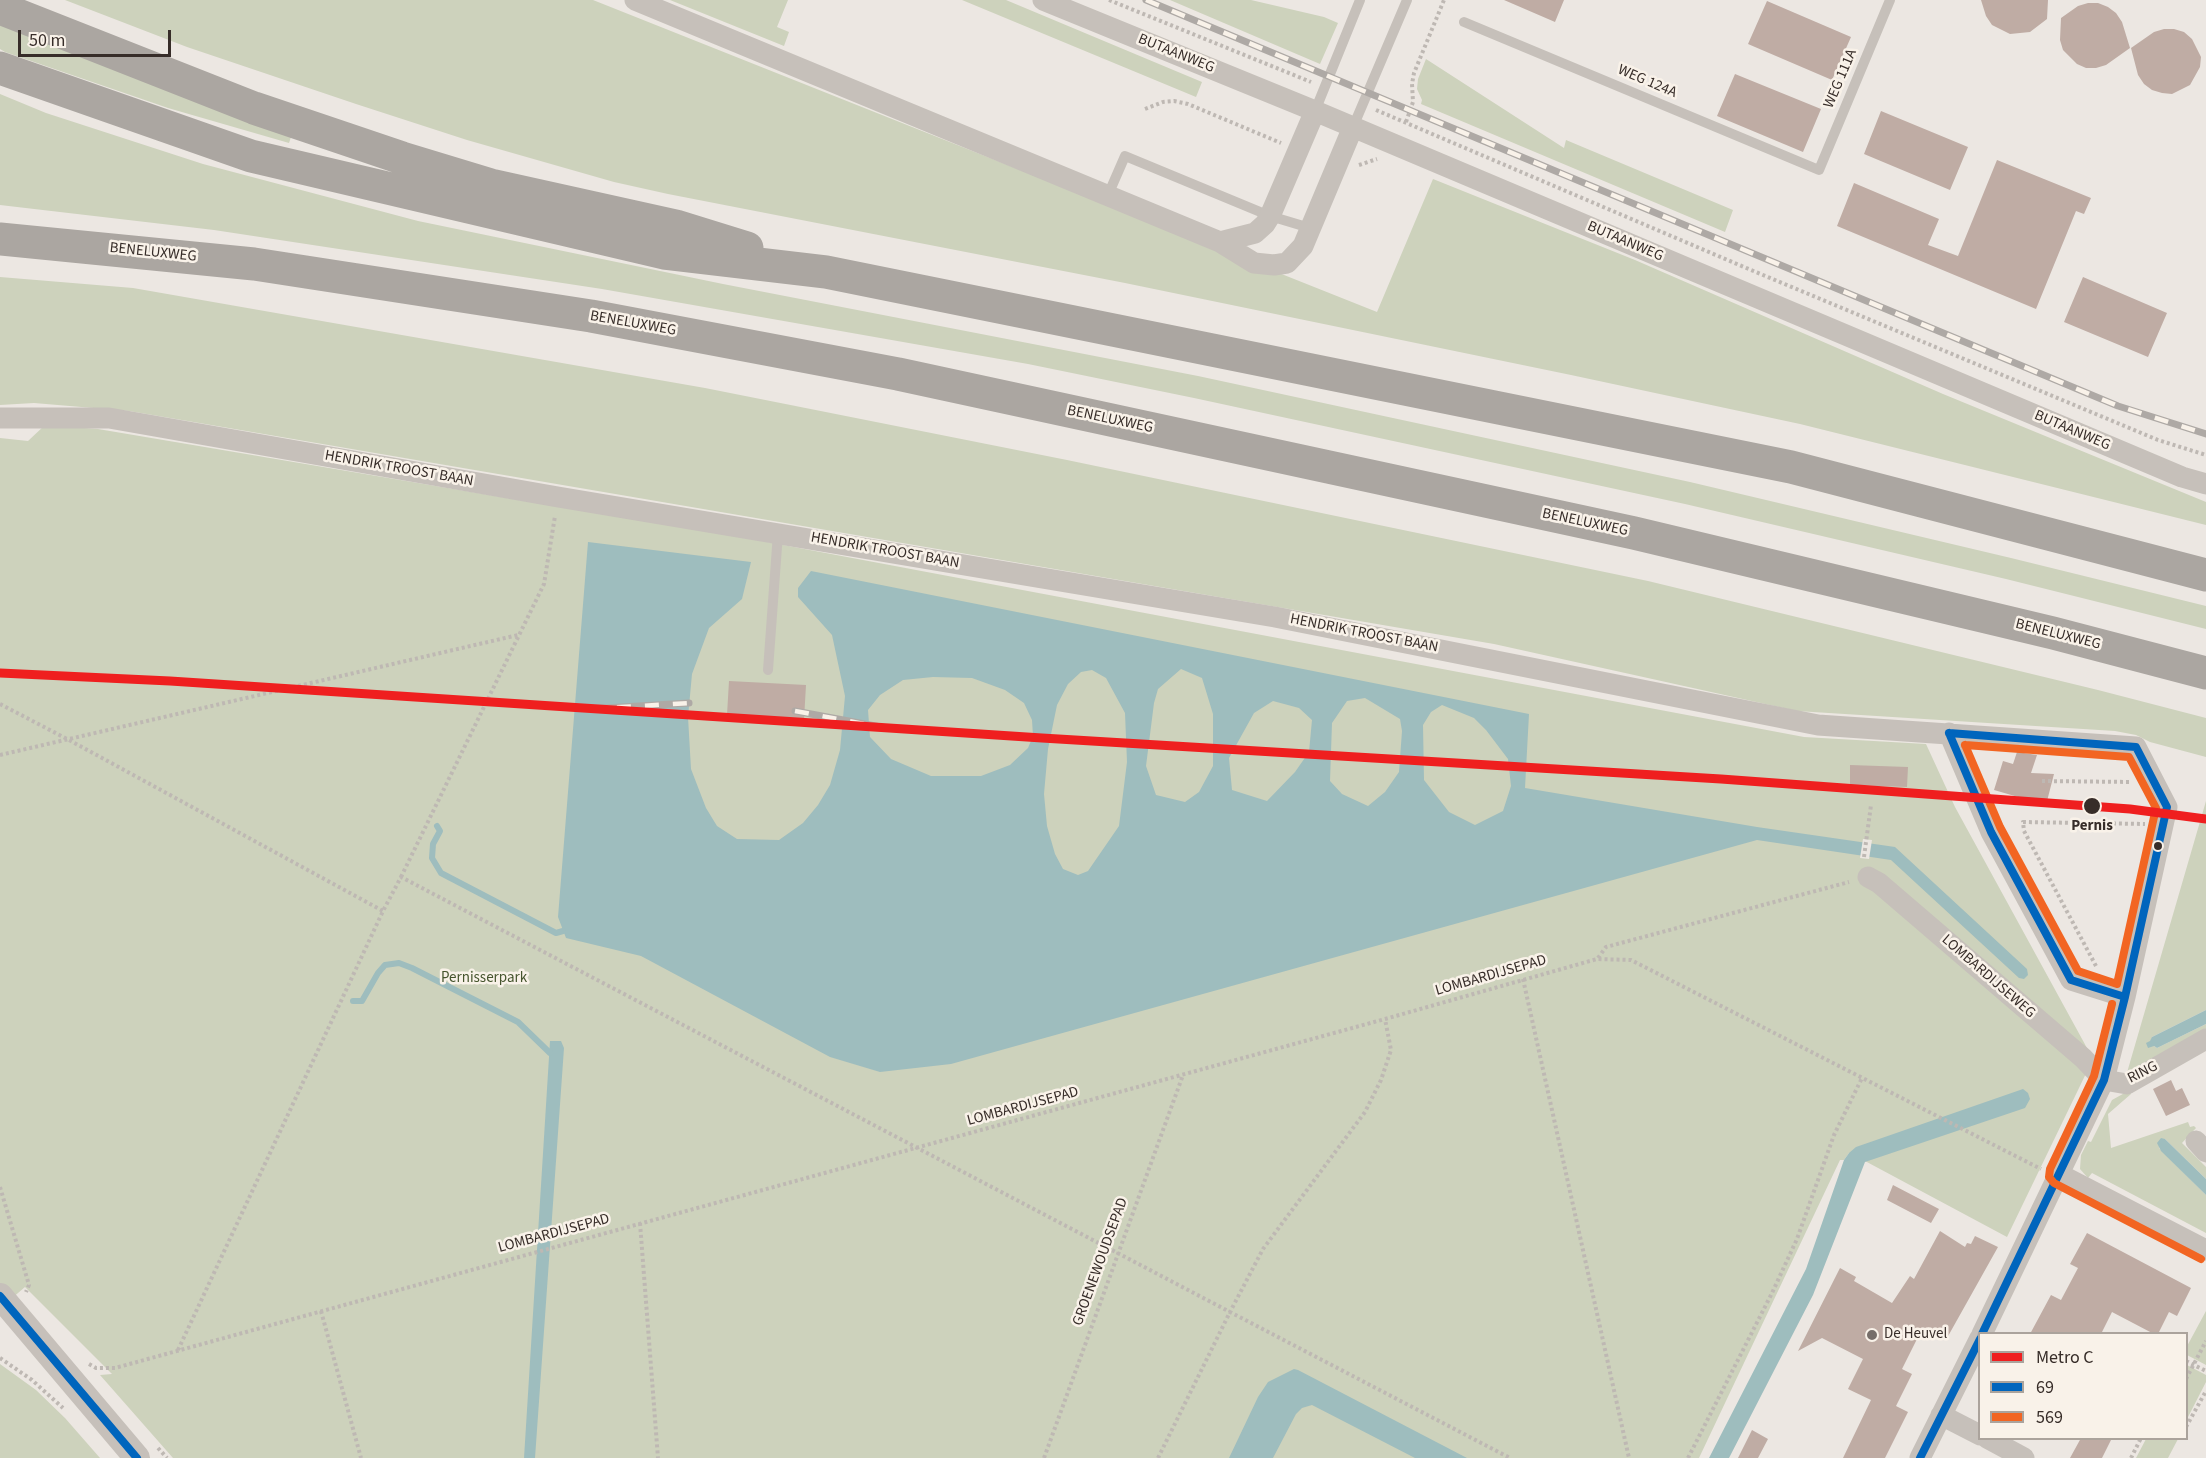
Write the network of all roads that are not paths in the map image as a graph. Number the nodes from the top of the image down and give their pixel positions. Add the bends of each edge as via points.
1 (635, 0) edge
2 (1043, 0) edge
3 (1360, 0) edge
4 (1407, 0) edge
5 (1890, 0) edge
6 (0, 8) edge
7 (1464, 22) dead end
8 (0, 68) edge
9 (1315, 111) junction
10 (1353, 127) junction
11 (1819, 170) joint
12 (1108, 195) junction
13 (1270, 216) junction
14 (1310, 228) junction
15 (0, 239) edge
16 (1220, 242) junction
17 (826, 272) junction
18 (0, 418) edge
19 (2206, 484) edge
20 (778, 533) junction
21 (2206, 575) edge
22 (768, 670) dead end
23 (2206, 673) edge
24 (1949, 733) junction
25 (1866, 869) road end
26 (2125, 997) junction
27 (2206, 1039) edge
28 (2104, 1080) junction
29 (2059, 1174) junction
30 (2206, 1250) edge
31 (0, 1296) edge
32 (0, 1323) edge
33 (1983, 1332) edge
34 (1978, 1342) edge
35 (74, 1403) junction
36 (1941, 1415) junction
37 (1978, 1434) edge
38 (1991, 1440) edge
39 (137, 1458) edge
40 (1920, 1458) edge
41 (2024, 1458) edge

1 - 12 street
2 - 9 street, BUTAANWEG
3 - 9 lane
4 - 10 lane
5 - 11 lane, WEG 111A
6 - 17 highway via 254,108 402,158 491,185 676,226
7 - 11 lane, WEG 124A
8 - 17 highway via 251,156 664,254
9 - 10 street, BUTAANWEG
9 - 13 street
10 - 14 street
10 - 19 street, BUTAANWEG
12 - 13 lane via 1125,156
12 - 16 street
13 - 14 lane
13 - 16 street via 1255,232
14 - 16 street via 1303,246 1287,263 1254,263
15 - 23 highway, BENELUXWEG via 254,264 591,316 898,374 1634,533
17 - 21 highway via 1791,467
18 - 20 street, HENDRIK TROOST BAAN via 109,418
20 - 22 lane
20 - 24 street, HENDRIK TROOST BAAN via 1275,617 1818,725
24 - 26 street via 1991,832 2071,980
24 - 26 street, HENDRIK TROOST BAAN via 2136,747 2167,807
25 - 28 street, LOMBARDIJSEWEG
26 - 28 street
27 - 28 street, RING via 2127,1084
28 - 29 street
29 - 30 street
29 - 33 street
31 - 35 street
32 - 35 street
34 - 36 street
35 - 39 street
36 - 37 street
36 - 40 street
38 - 41 street

